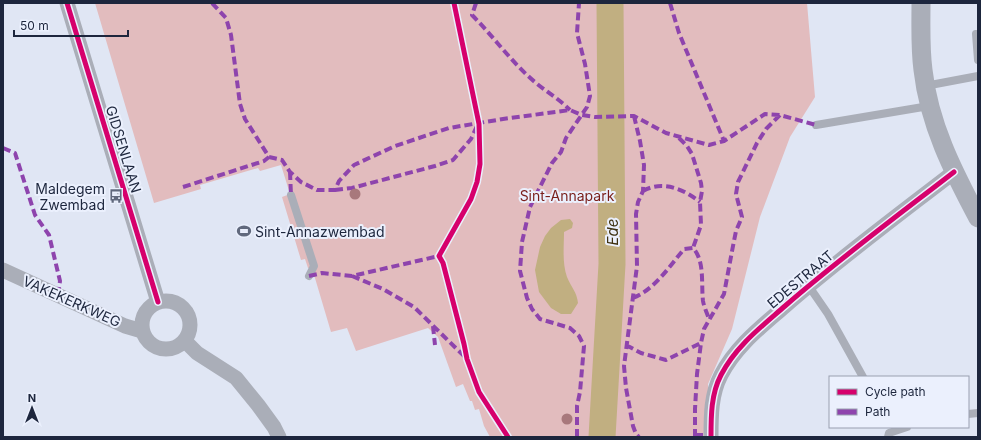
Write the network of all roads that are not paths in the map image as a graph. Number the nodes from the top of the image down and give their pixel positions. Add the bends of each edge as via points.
1 (67, 3) edge
2 (921, 3) edge
3 (976, 34) dead end
4 (978, 60) edge
5 (978, 76) edge
6 (925, 86) junction
7 (929, 106) junction
8 (816, 124) dead end
9 (954, 172) junction
10 (291, 195) dead end
11 (978, 218) edge
12 (3, 270) edge
13 (309, 276) dead end
14 (808, 285) junction
15 (158, 302) junction
16 (142, 331) junction
17 (185, 341) junction
18 (862, 376) edge
19 (903, 428) edge
20 (888, 432) edge
21 (279, 437) edge
22 (711, 437) edge

1 - 15 street, GIDSENLAAN
2 - 6 street
3 - 4 lane
5 - 6 lane
6 - 7 street
7 - 8 lane
7 - 9 street via 934,126
9 - 11 street
9 - 14 street, EDESTRAAT
10 - 13 lane via 314,266
12 - 16 street, VAKEKERKWEG via 125,326
14 - 18 lane via 828,314
14 - 22 street, EDESTRAAT via 749,338 721,376 712,402
15 - 16 street, VAKEKERKWEG via 145,314
15 - 17 street via 176,303 184,308 191,324
16 - 17 street via 146,339 160,349 169,350
17 - 21 street via 197,353 236,378
19 - 20 lane

